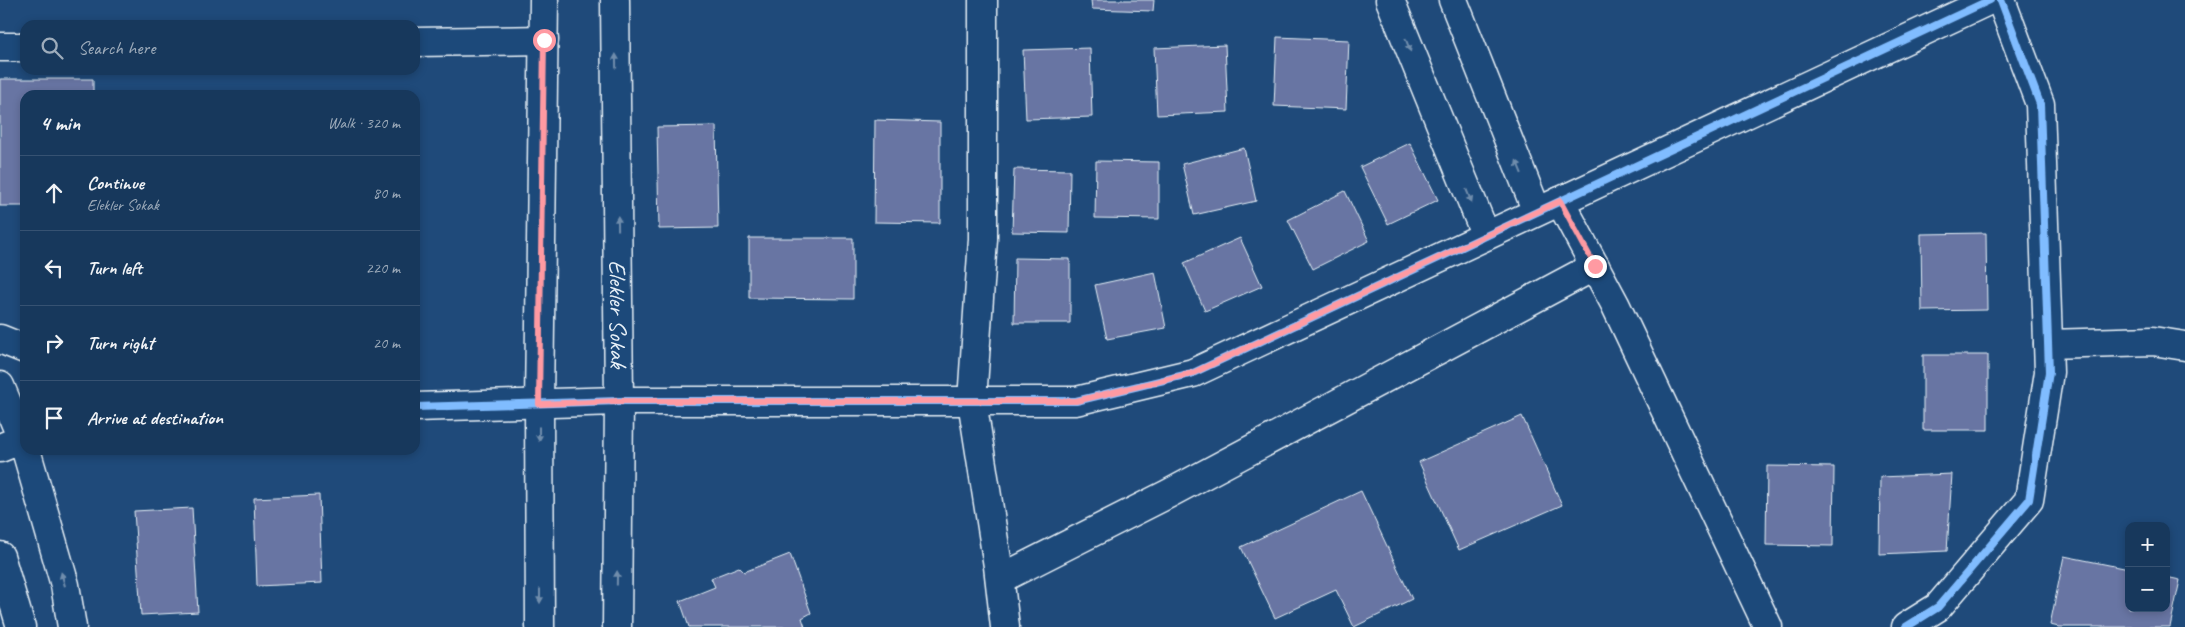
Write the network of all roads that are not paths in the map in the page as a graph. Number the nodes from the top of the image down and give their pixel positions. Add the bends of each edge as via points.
1 (544, 0) edge
2 (615, 0) edge
3 (983, 0) edge
4 (1390, 0) edge
5 (1453, 0) edge
6 (1990, 0) edge
7 (2001, 0) edge
8 (544, 40) junction
9 (420, 42) edge
10 (0, 47) edge
11 (20, 47) edge
12 (1549, 206) junction
13 (1486, 236) junction
14 (1595, 266) junction
15 (0, 339) edge
16 (2048, 344) junction
17 (2185, 346) edge
18 (20, 347) edge
19 (0, 386) edge
20 (620, 401) junction
21 (972, 401) junction
22 (539, 404) junction
23 (420, 407) edge
24 (20, 444) edge
25 (24, 455) edge
26 (0, 556) edge
27 (1000, 579) junction
28 (22, 627) edge
29 (72, 627) edge
30 (540, 627) edge
31 (617, 627) edge
32 (1005, 627) edge
33 (1768, 627) edge
34 (1906, 627) edge

1 - 8 street
20 -> 2 street, Elekler Sokak
3 - 21 street via 983,239
4 -> 13 street
12 -> 5 street
6 - 12 street
7 - 16 street via 2040,104
8 - 9 street
8 - 22 street
10 - 11 street
12 - 13 street
12 - 14 street
13 - 21 street via 1193,373 1076,401
14 - 27 street via 1168,494
14 - 33 street
15 - 18 street
16 - 17 street via 2153,341
16 - 34 street via 2049,372 2029,500 1938,607
19 - 24 street
20 - 21 street
20 - 22 street
31 -> 20 street, Elekler Sokak
21 - 27 street
22 - 23 street
22 -> 30 street
29 -> 25 street via 65,585
26 - 28 street
27 - 32 street

